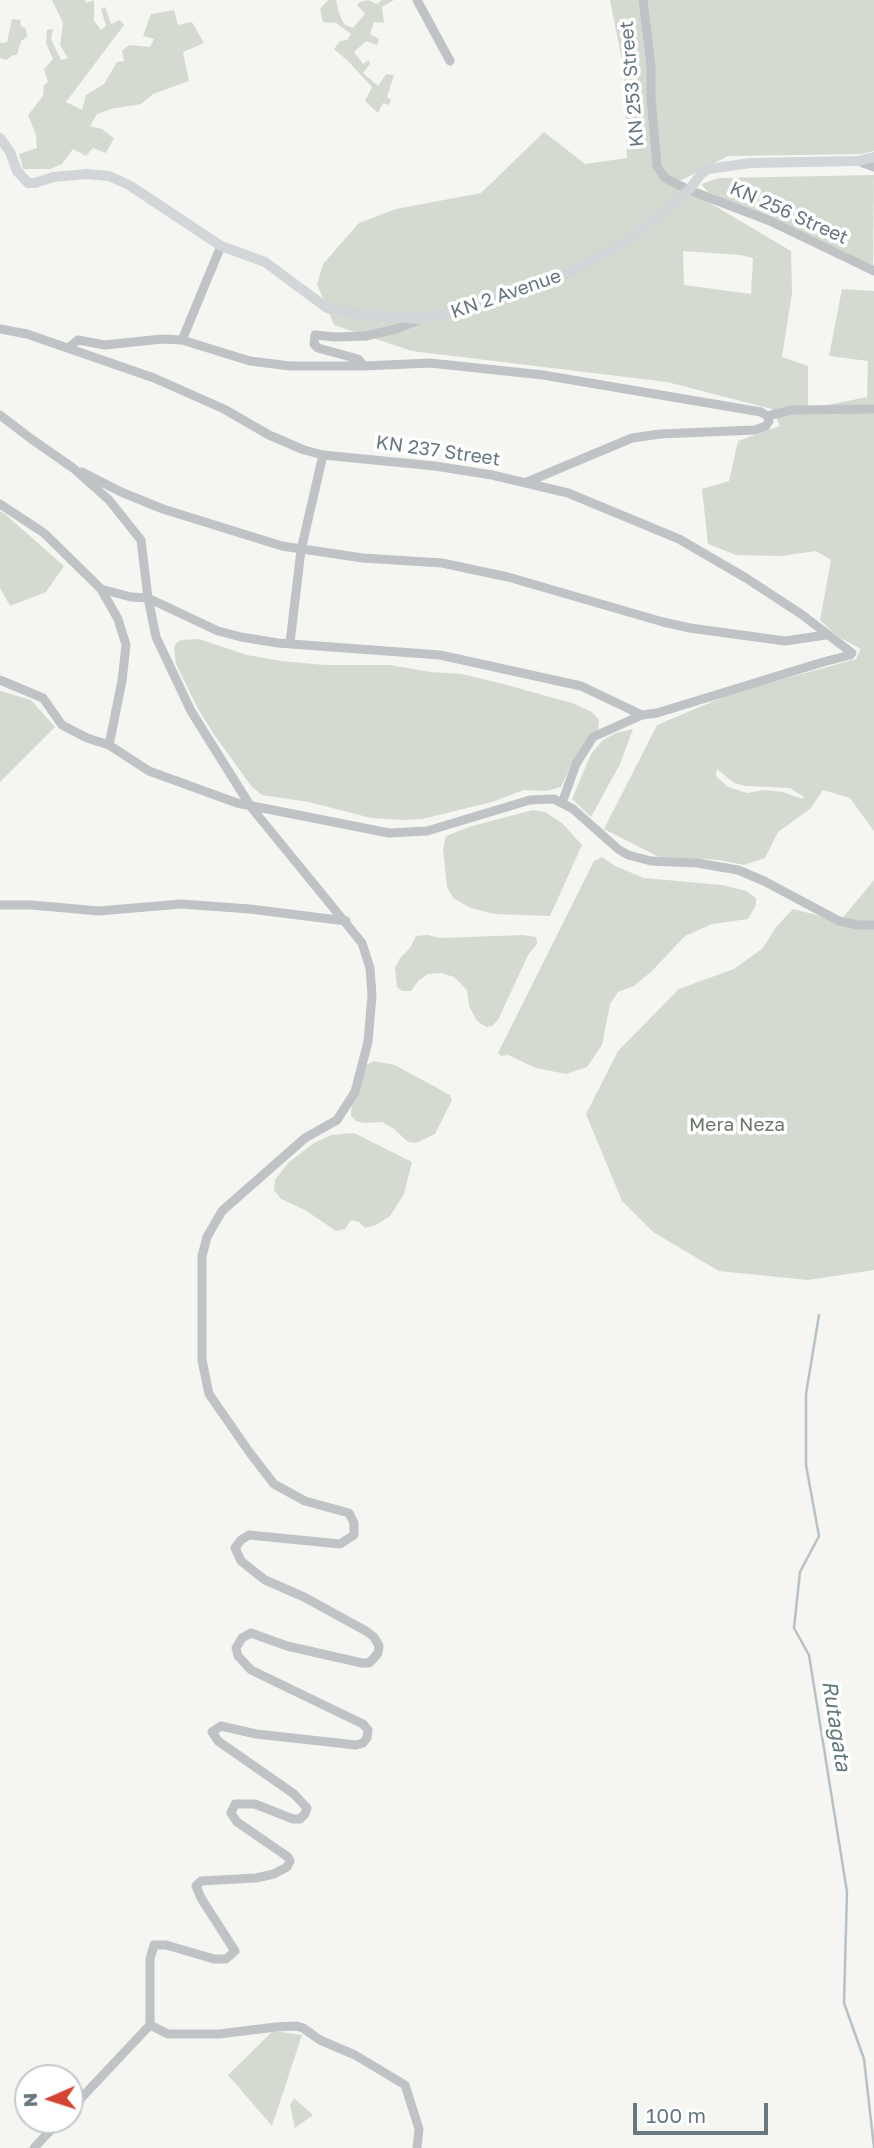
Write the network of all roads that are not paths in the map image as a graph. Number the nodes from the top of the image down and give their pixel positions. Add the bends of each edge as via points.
1 (417, 0) edge
2 (643, 0) edge
3 (450, 61) dead end
4 (0, 138) edge
5 (874, 157) edge
6 (858, 161) junction
7 (874, 167) edge
8 (689, 190) junction
9 (221, 246) junction
10 (874, 270) edge
11 (421, 319) junction
12 (0, 329) edge
13 (182, 340) junction
14 (69, 347) junction
15 (365, 366) junction
16 (874, 409) edge
17 (0, 415) edge
18 (767, 416) junction
19 (323, 455) junction
20 (73, 468) junction
21 (527, 482) junction
22 (0, 504) edge
23 (301, 550) junction
24 (102, 589) junction
25 (148, 598) junction
26 (826, 635) junction
27 (290, 643) junction
28 (0, 680) edge
29 (642, 715) junction
30 (109, 745) junction
31 (562, 803) junction
32 (251, 807) junction
33 (0, 905) edge
34 (346, 921) junction
35 (874, 925) edge
36 (150, 2025) junction
37 (84, 2095) edge
38 (47, 2134) edge
39 (34, 2148) edge
40 (417, 2148) edge

1 - 3 street
2 - 8 street, KN 253 Street via 657,166 664,178
4 - 9 main road, KN 2 Avenue via 28,183 87,174 109,176
5 - 6 main road, KN 2 Avenue
6 - 7 street
6 - 8 main road, KN 2 Avenue via 723,166 708,169
8 - 10 street, KN 256 Street via 771,221
8 - 11 main road, KN 2 Avenue via 632,238 572,271 488,304
9 - 11 main road, KN 2 Avenue via 265,262 327,308
9 - 13 street
11 - 15 street via 366,336 315,335 318,348 358,359
12 - 14 street, KN 237 Street
13 - 14 street via 105,345 78,340
13 - 15 street via 270,364
14 - 19 street, KN 237 Street via 154,378 269,435
15 - 18 street via 430,363 543,375
16 - 18 street via 792,410
17 - 20 street
18 - 21 street via 766,426 755,430 632,438
19 - 21 street, KN 237 Street via 435,466
19 - 23 street
20 - 23 street via 163,509
20 - 25 street via 109,500 141,540
21 - 26 street, KN 237 Street via 568,493 679,538
22 - 24 street via 44,533
23 - 26 street via 442,563 690,628 785,641
23 - 27 street
24 - 25 street
24 - 30 street via 126,645
25 - 27 street via 218,631
25 - 32 street via 156,637 177,683
26 - 29 street, KN 237 Street via 852,652 850,656
27 - 29 street via 440,655 581,686
28 - 30 street via 43,698 62,725
29 - 31 street via 593,737 576,764
30 - 32 street via 149,771
31 - 32 street via 530,800 427,831 389,833
31 - 35 street via 628,855 738,870 839,921
32 - 34 street
33 - 34 street via 99,911 181,904
34 - 36 street via 362,943 372,995 368,1042 355,1092 337,1120 305,1138 222,1211 207,1237 202,1256 202,1360 209,1394 274,1484 305,1501 349,1513 354,1523 354,1535 340,1544 248,1535 235,1548 241,1561 265,1580 366,1632 379,1646 373,1659 362,1664 251,1633 236,1648 238,1657 251,1670 369,1730 363,1743 356,1745 221,1726 212,1732 307,1808 300,1819 293,1819 255,1804 235,1804 231,1812 237,1822 290,1861 274,1874 201,1881 196,1886 235,1951 226,1959 214,1959 154,1945
36 - 37 street
36 - 40 street via 168,2034 303,2028 405,2085 419,2129
38 - 39 street

